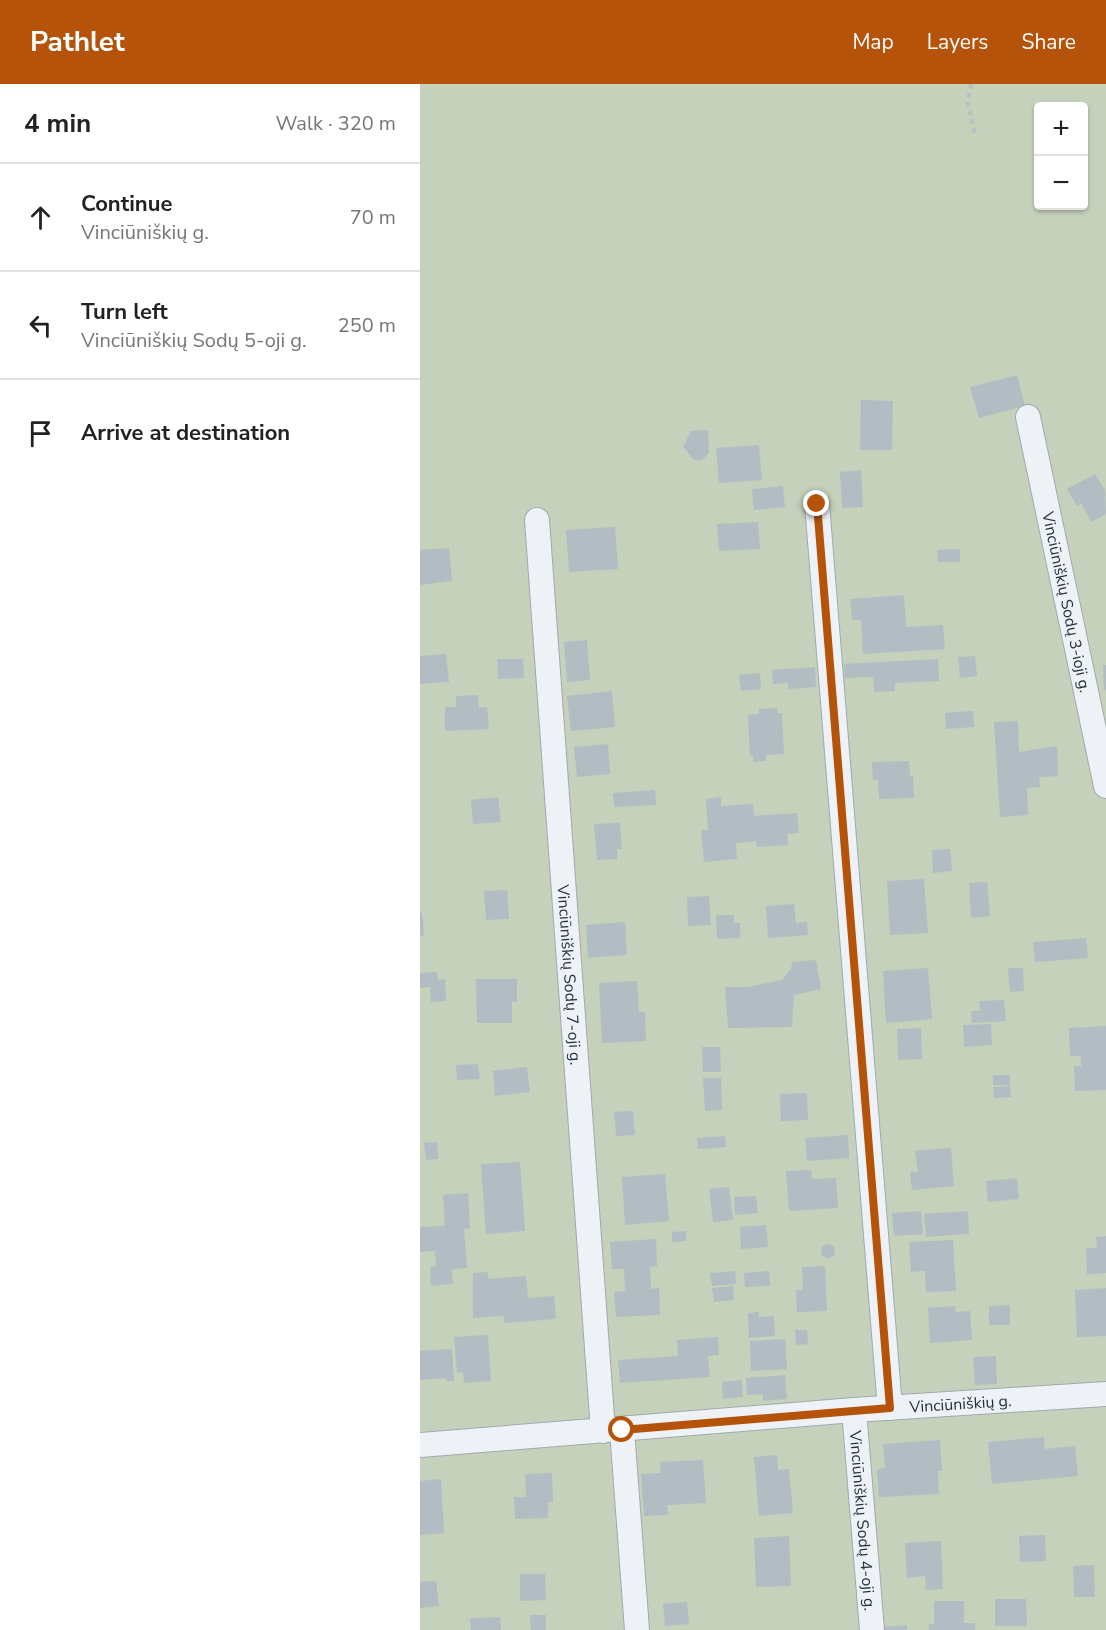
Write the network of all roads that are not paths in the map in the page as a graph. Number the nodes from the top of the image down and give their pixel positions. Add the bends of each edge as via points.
1 (1028, 417) dead end
2 (817, 504) dead end
3 (537, 520) dead end
4 (1106, 786) edge
5 (1106, 1394) edge
6 (890, 1408) junction
7 (854, 1410) junction
8 (613, 1431) junction
9 (420, 1445) edge
10 (637, 1630) edge
11 (872, 1630) edge

1 - 4 street, Vinciūniškių Sodų 3-ioji g.
2 - 6 street
3 - 8 street, Vinciūniškių Sodų 7-oji g.
5 - 6 street, Vinciūniškių g.
6 - 7 street, Vinciūniškių g.
7 - 8 street, Vinciūniškių g.
7 - 11 street, Vinciūniškių Sodų 4-oji g.
8 - 9 street, Vinciūniškių g.
8 - 10 street, Vinciūniškių Sodų 7-oji g.

